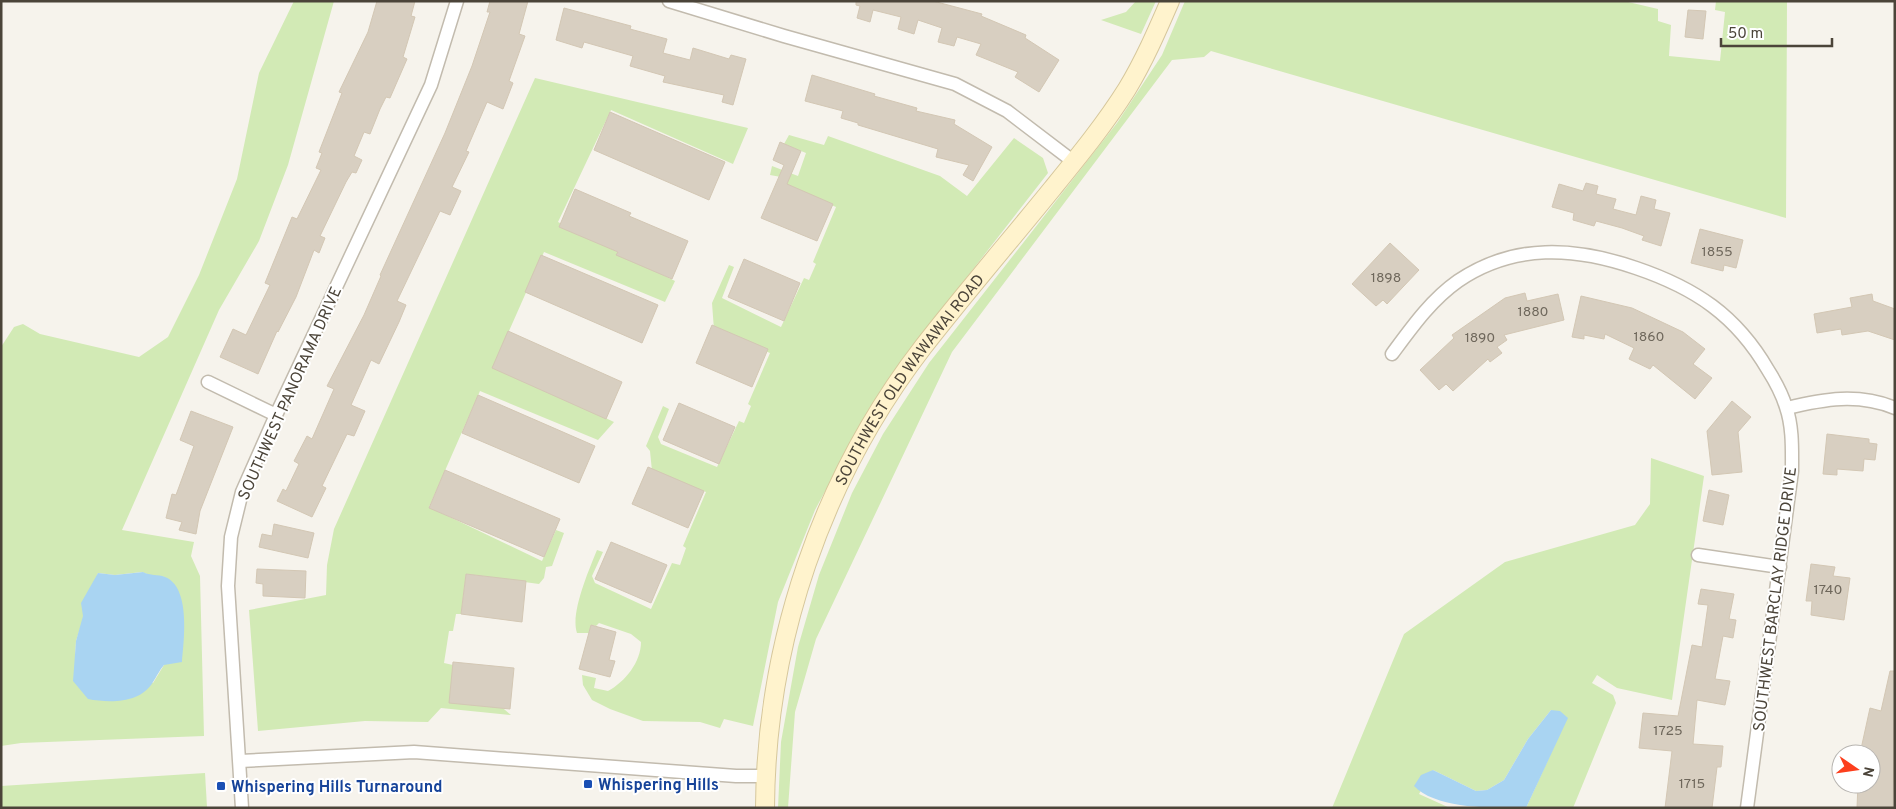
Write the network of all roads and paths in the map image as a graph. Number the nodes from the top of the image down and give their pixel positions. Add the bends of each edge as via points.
1 (458, 1) edge
2 (669, 1) edge
3 (1170, 1) edge
4 (1074, 162) junction
5 (1392, 354) dead end
6 (208, 382) dead end
7 (1787, 408) junction
8 (1895, 408) edge
9 (276, 415) junction
10 (1698, 555) dead end
11 (1780, 567) junction
12 (240, 761) junction
13 (766, 776) junction
14 (242, 808) edge
15 (765, 808) edge
16 (1747, 808) edge

1 - 9 street, SOUTHWEST PANORAMA DRIVE via 431,85
2 - 4 street via 955,84 1007,112
3 - 4 main road, SOUTHWEST OLD WAWAWAI ROAD via 1128,88
4 - 13 main road, SOUTHWEST OLD WAWAWAI ROAD via 923,348 887,398 856,450 808,556 790,615 769,726
5 - 7 street, SOUTHWEST BARCLAY RIDGE DRIVE via 1441,295 1473,274 1501,260 1523,254 1584,253 1667,279 1719,310 1752,344
6 - 9 street
7 - 8 street via 1846,397
7 - 11 street, SOUTHWEST BARCLAY RIDGE DRIVE via 1792,471
9 - 12 street, SOUTHWEST PANORAMA DRIVE via 242,492 231,537 228,586
10 - 11 street
11 - 16 street, SOUTHWEST BARCLAY RIDGE DRIVE
12 - 13 street via 414,752
12 - 14 street, SOUTHWEST PANORAMA DRIVE
13 - 15 main road, SOUTHWEST OLD WAWAWAI ROAD

